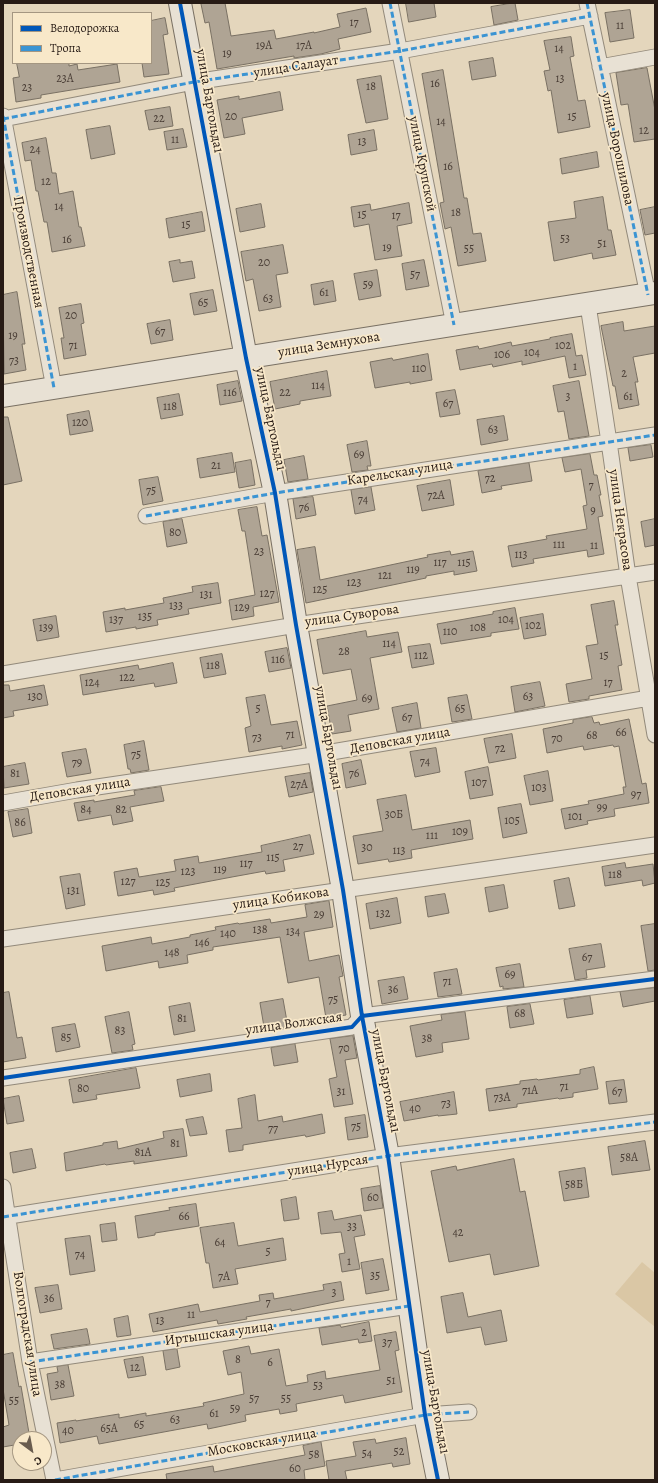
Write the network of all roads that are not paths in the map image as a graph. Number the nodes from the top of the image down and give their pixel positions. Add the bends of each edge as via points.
1 (180, 3) edge
2 (390, 3) edge
3 (588, 10) edge
4 (400, 51) junction
5 (655, 57) edge
6 (600, 67) junction
7 (194, 82) junction
8 (3, 118) edge
9 (651, 294) edge
10 (588, 305) junction
11 (454, 325) junction
12 (246, 358) junction
13 (54, 388) junction
14 (3, 396) edge
15 (655, 435) edge
16 (609, 442) junction
17 (275, 493) junction
18 (146, 516) dead end
19 (655, 572) edge
20 (628, 576) junction
21 (296, 625) junction
22 (3, 674) edge
23 (652, 698) edge
24 (655, 735) edge
25 (320, 754) junction
26 (3, 803) edge
27 (655, 845) edge
28 (343, 890) junction
29 (3, 939) edge
30 (655, 979) edge
31 (362, 1016) junction
32 (3, 1078) edge
33 (655, 1122) edge
34 (388, 1156) junction
35 (3, 1187) edge
36 (6, 1217) edge
37 (409, 1306) junction
38 (30, 1362) junction
39 (469, 1412) dead end
40 (425, 1415) junction
41 (54, 1480) edge
42 (438, 1480) edge

1 - 7 street, улица Бартольда1
2 - 4 street, улица Крупской
3 - 4 street, улица Салауат
3 - 6 street, улица Ворошилова
4 - 7 street, улица Салауат
4 - 11 street, улица Крупской
5 - 6 street
6 - 9 street, улица Ворошилова
7 - 8 street, улица Салауат
7 - 12 street, улица Бартольда1
8 - 13 street, Производственная
9 - 10 street, улица Земнухова
10 - 11 street, улица Земнухова
10 - 16 street, улица Некрасова
11 - 12 street, улица Земнухова
12 - 13 street, улица Земнухова
12 - 17 street, улица Бартольда1
13 - 14 street, улица Земнухова
15 - 16 street, Карельская улица
16 - 17 street, Карельская улица
16 - 20 street, улица Некрасова
17 - 18 street, Карельская улица
17 - 21 street, улица Бартольда1
19 - 20 street, улица Суворова
20 - 21 street, улица Суворова
20 - 23 street, улица Некрасова
21 - 22 street, улица Суворова
21 - 25 street, улица Бартольда1
23 - 24 street, улица Некрасова
23 - 25 street, Деповская улица
25 - 26 street, Деповская улица
25 - 28 street, улица Бартольда1
27 - 28 street, улица Кобикова
28 - 29 street, улица Кобикова
28 - 31 street, улица Бартольда1
30 - 31 street, улица Волжская
31 - 32 street, улица Волжская via 352,1027
31 - 34 street, улица Бартольда1
33 - 34 street, улица Нурсая
34 - 36 street, улица Нурсая
34 - 37 street, улица Бартольда1
35 - 36 street, Волгоградская улица
36 - 38 street, Волгоградская улица
37 - 38 street, Иртышская улица
37 - 40 street, улица Бартольда1
38 - 41 street, Волгоградская улица
39 - 40 street, Московская улица
40 - 41 street, Московская улица
40 - 42 street, улица Бартольда1

